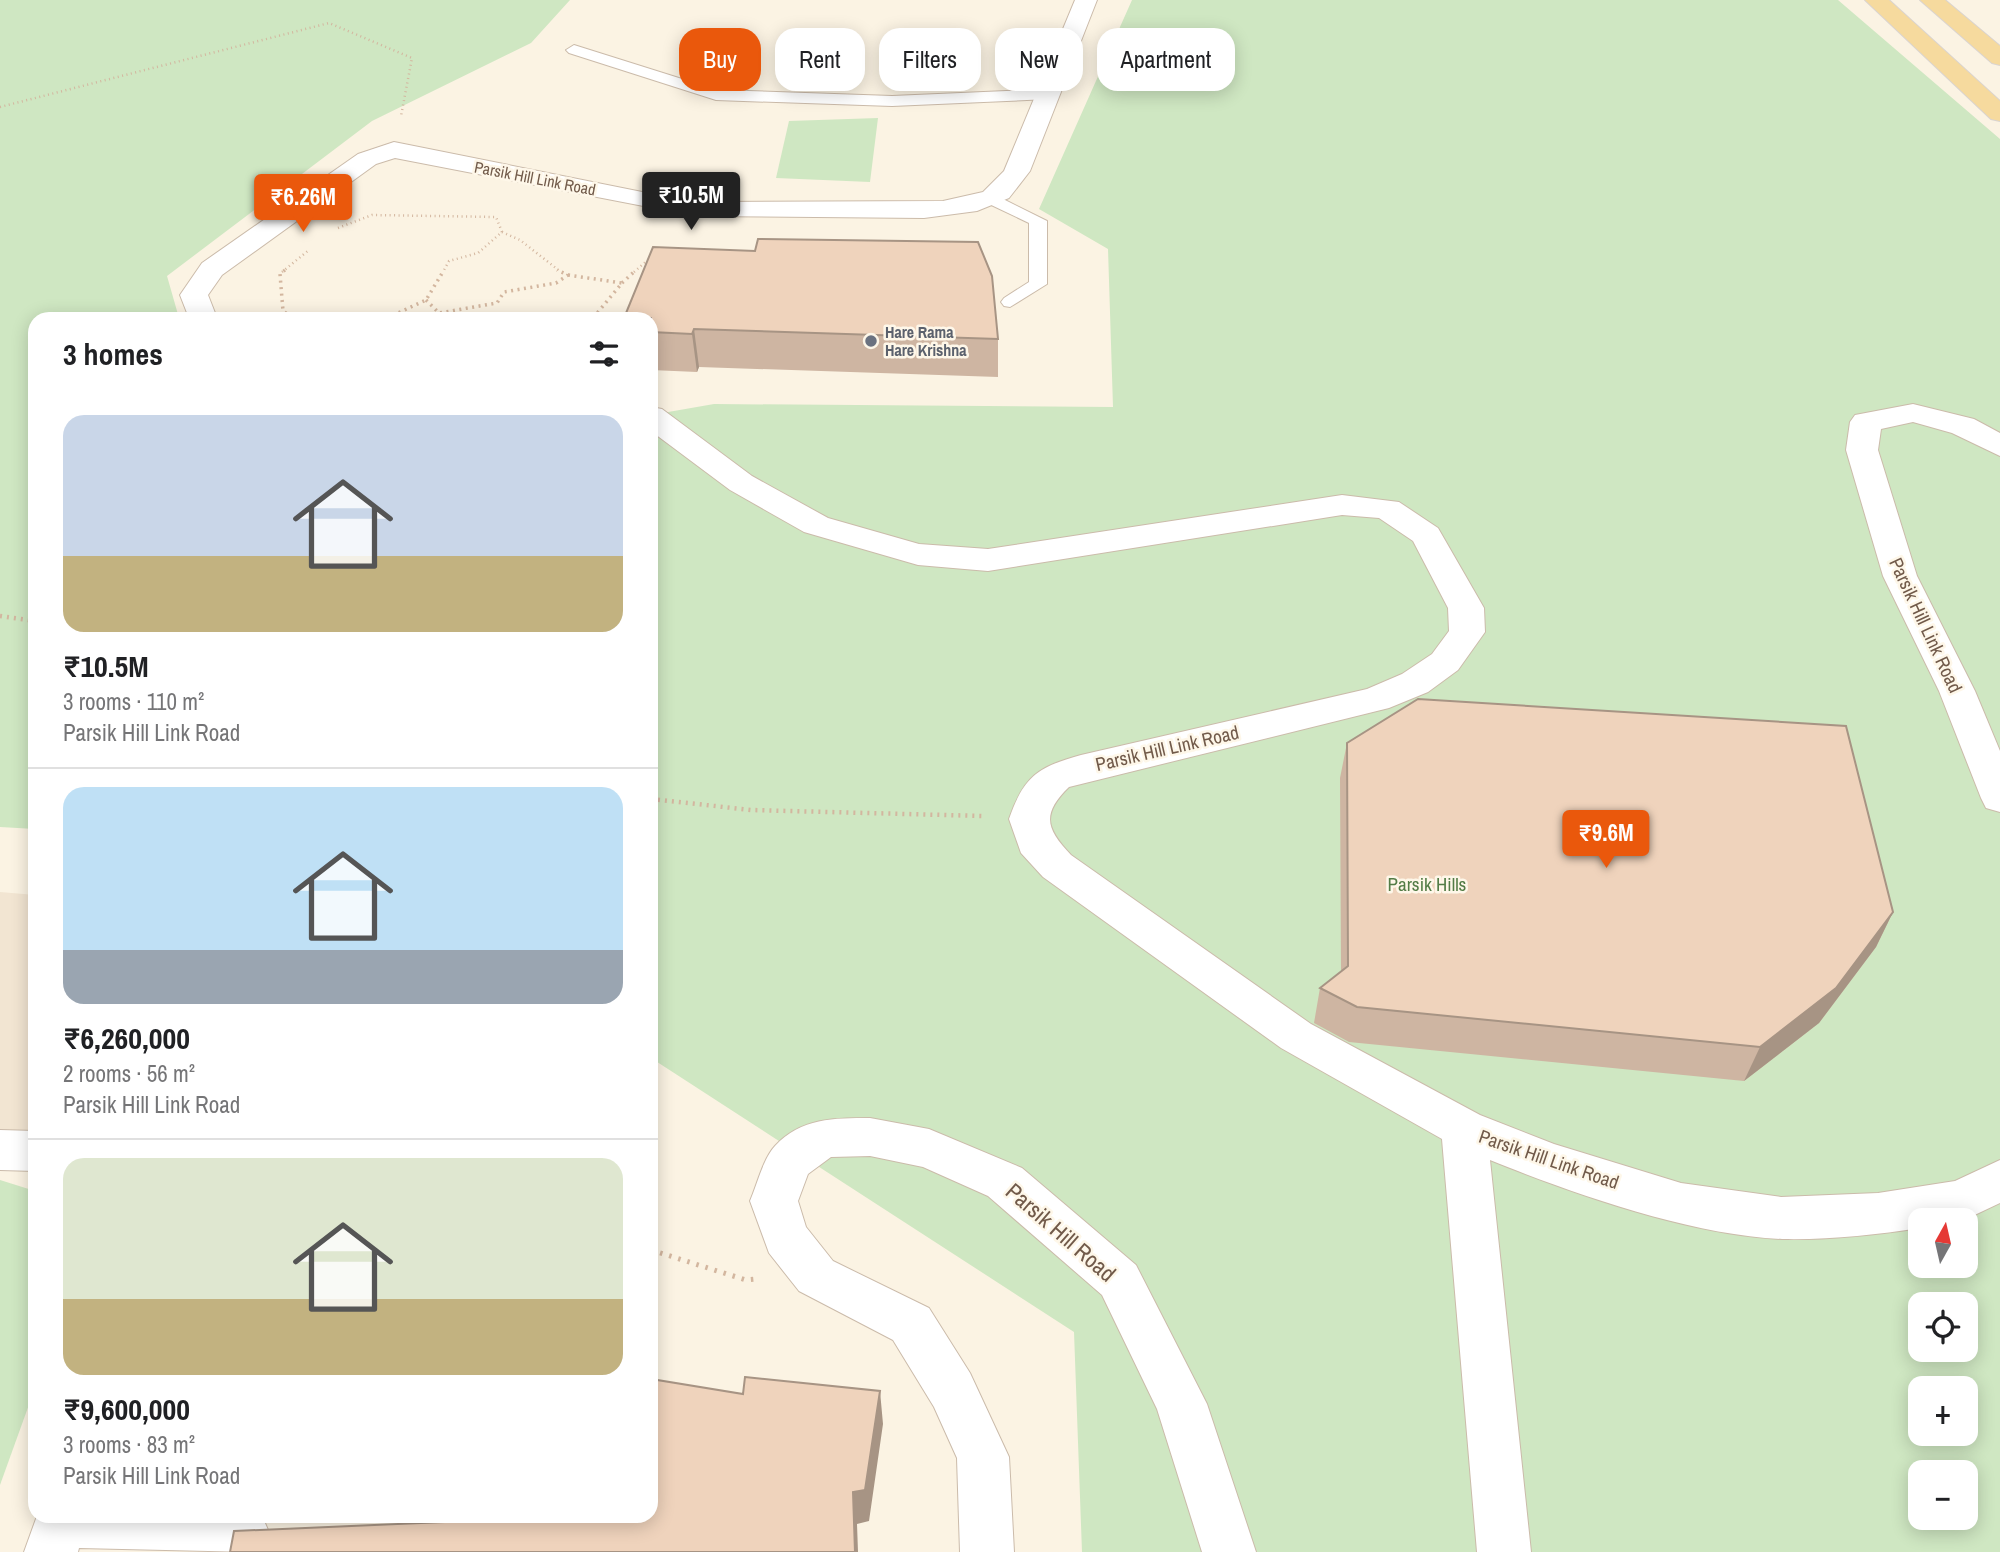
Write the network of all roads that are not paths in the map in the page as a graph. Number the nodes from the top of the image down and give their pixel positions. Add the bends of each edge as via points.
1 (1086, 0) edge
2 (1876, 0) edge
3 (1931, 0) edge
4 (575, 50) dead end
5 (2000, 58) edge
6 (1049, 94) junction
7 (2000, 114) edge
8 (991, 198) junction
9 (1010, 302) dead end
10 (201, 312) edge
11 (658, 421) edge
12 (2000, 446) edge
13 (2000, 798) edge
14 (1464, 1129) junction
15 (0, 1150) edge
16 (28, 1151) edge
17 (2000, 1180) edge
18 (59, 1529) edge
19 (241, 1530) edge
20 (987, 1552) edge
21 (1229, 1552) edge
22 (1504, 1552) edge

1 - 6 street
2 - 7 main road
3 - 5 main road
4 - 6 lane via 716,95 892,101
6 - 8 street via 1017,171 1006,188
8 - 9 lane via 1038,221 1038,284
8 - 10 street, Parsik Hill Link Road via 925,209 696,208 394,149 367,159 212,269 194,295
11 - 14 street, Parsik Hill Link Road via 741,483 816,525 918,554 988,560 1342,505 1387,509 1426,535 1466,608 1467,632 1445,662 1415,683 1376,699 1055,777 1037,795 1029,819 1035,844 1057,866 1296,1036
12 - 13 street, Parsik Hill Link Road via 1963,426 1913,413 1867,422 1862,450 1900,576 1957,691
14 - 17 street, Parsik Hill Link Road via 1547,1162 1681,1203 1781,1218 1878,1214 1962,1200
14 - 22 street
15 - 16 street
18 - 19 street
20 - 21 street, Parsik Hill Road via 983,1457 952,1390 911,1324 816,1276 786,1238 774,1201 790,1161 822,1138 870,1137 929,1149 1005,1182 1119,1280 1181,1404

